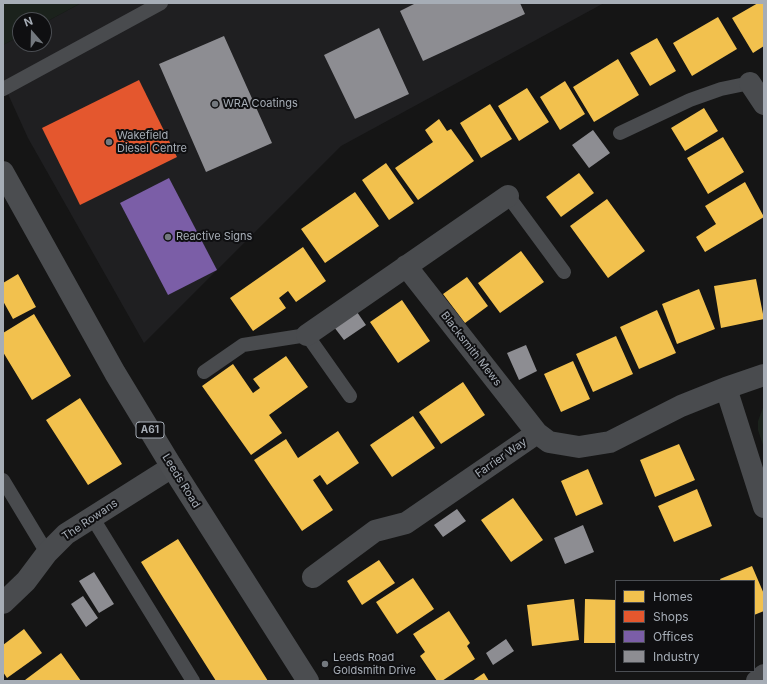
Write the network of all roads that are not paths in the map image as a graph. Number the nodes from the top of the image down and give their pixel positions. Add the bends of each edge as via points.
1 (161, 3) edge
2 (750, 83) joint
3 (3, 89) edge
4 (764, 104) edge
5 (620, 133) dead end
6 (6, 182) edge
7 (508, 196) joint
8 (406, 266) junction
9 (564, 272) dead end
10 (307, 335) junction
11 (204, 372) dead end
12 (764, 376) edge
13 (726, 388) junction
14 (350, 396) dead end
15 (537, 433) junction
16 (172, 467) junction
17 (3, 480) edge
18 (764, 507) edge
19 (92, 517) junction
20 (48, 552) junction
21 (313, 577) dead end
22 (3, 601) edge
23 (764, 675) edge
24 (193, 681) edge
25 (308, 681) edge
26 (757, 681) edge

1 - 3 lane
2 - 4 street
2 - 5 lane via 721,89 690,100
6 - 16 main road, Leeds Road / A61
7 - 8 street
7 - 9 lane
8 - 10 street
8 - 15 street, Blacksmith Mews
10 - 11 lane via 243,345
10 - 14 lane
12 - 13 street, Farrier Way
13 - 15 street, Farrier Way via 681,406 610,442 580,447 550,442
13 - 18 street
15 - 21 street, Farrier Way via 406,523 374,531
16 - 19 street, The Rowans
16 - 25 main road, Leeds Road / A61
17 - 20 lane
19 - 20 street, The Rowans via 66,534
19 - 24 lane
20 - 22 street, The Rowans via 26,581
23 - 26 street

